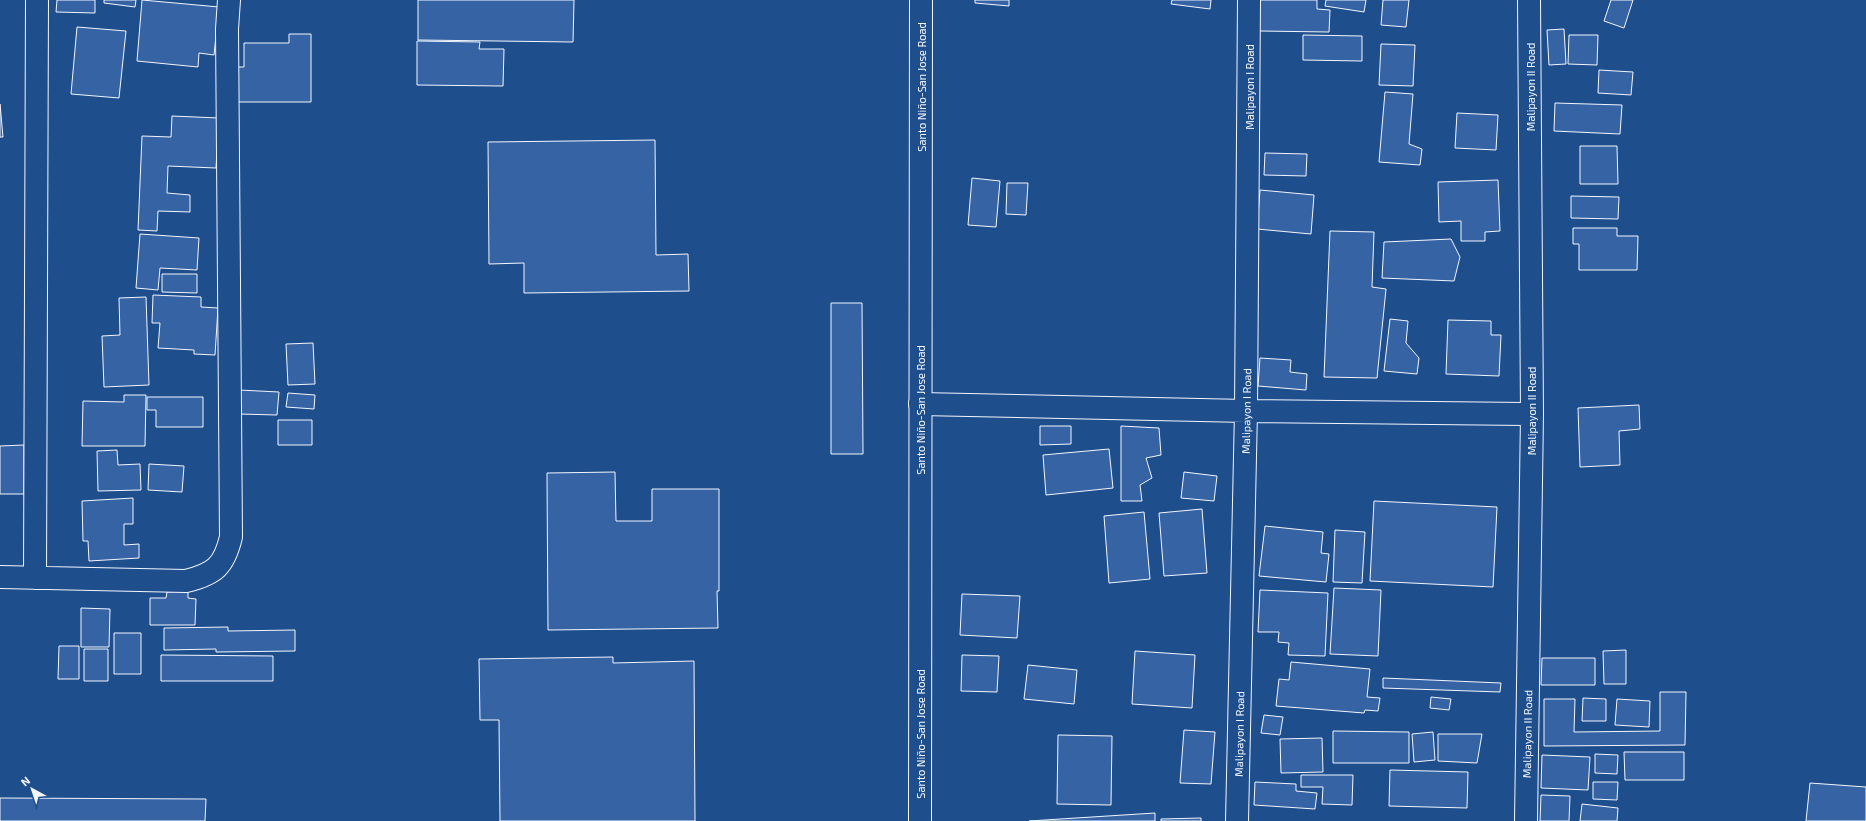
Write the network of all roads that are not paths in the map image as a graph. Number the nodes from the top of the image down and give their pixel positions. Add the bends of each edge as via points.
1 (38, 0) edge
2 (229, 0) edge
3 (921, 0) edge
4 (1249, 0) edge
5 (1529, 0) edge
6 (920, 404) junction
7 (1246, 411) junction
8 (1532, 414) junction
9 (0, 577) edge
10 (35, 578) junction
11 (920, 821) edge
12 (1237, 821) edge
13 (1526, 821) edge

1 - 10 street
2 - 10 street via 227,37 231,537 227,554 218,567 204,577 186,581
3 - 6 street, Santo Niño-San Jose Road
4 - 7 street, Malipayon I Road
5 - 8 street, Malipayon II Road
6 - 7 street
6 - 11 street, Santo Niño-San Jose Road
7 - 8 street
7 - 12 street, Malipayon I Road
8 - 13 street, Malipayon II Road
9 - 10 street

